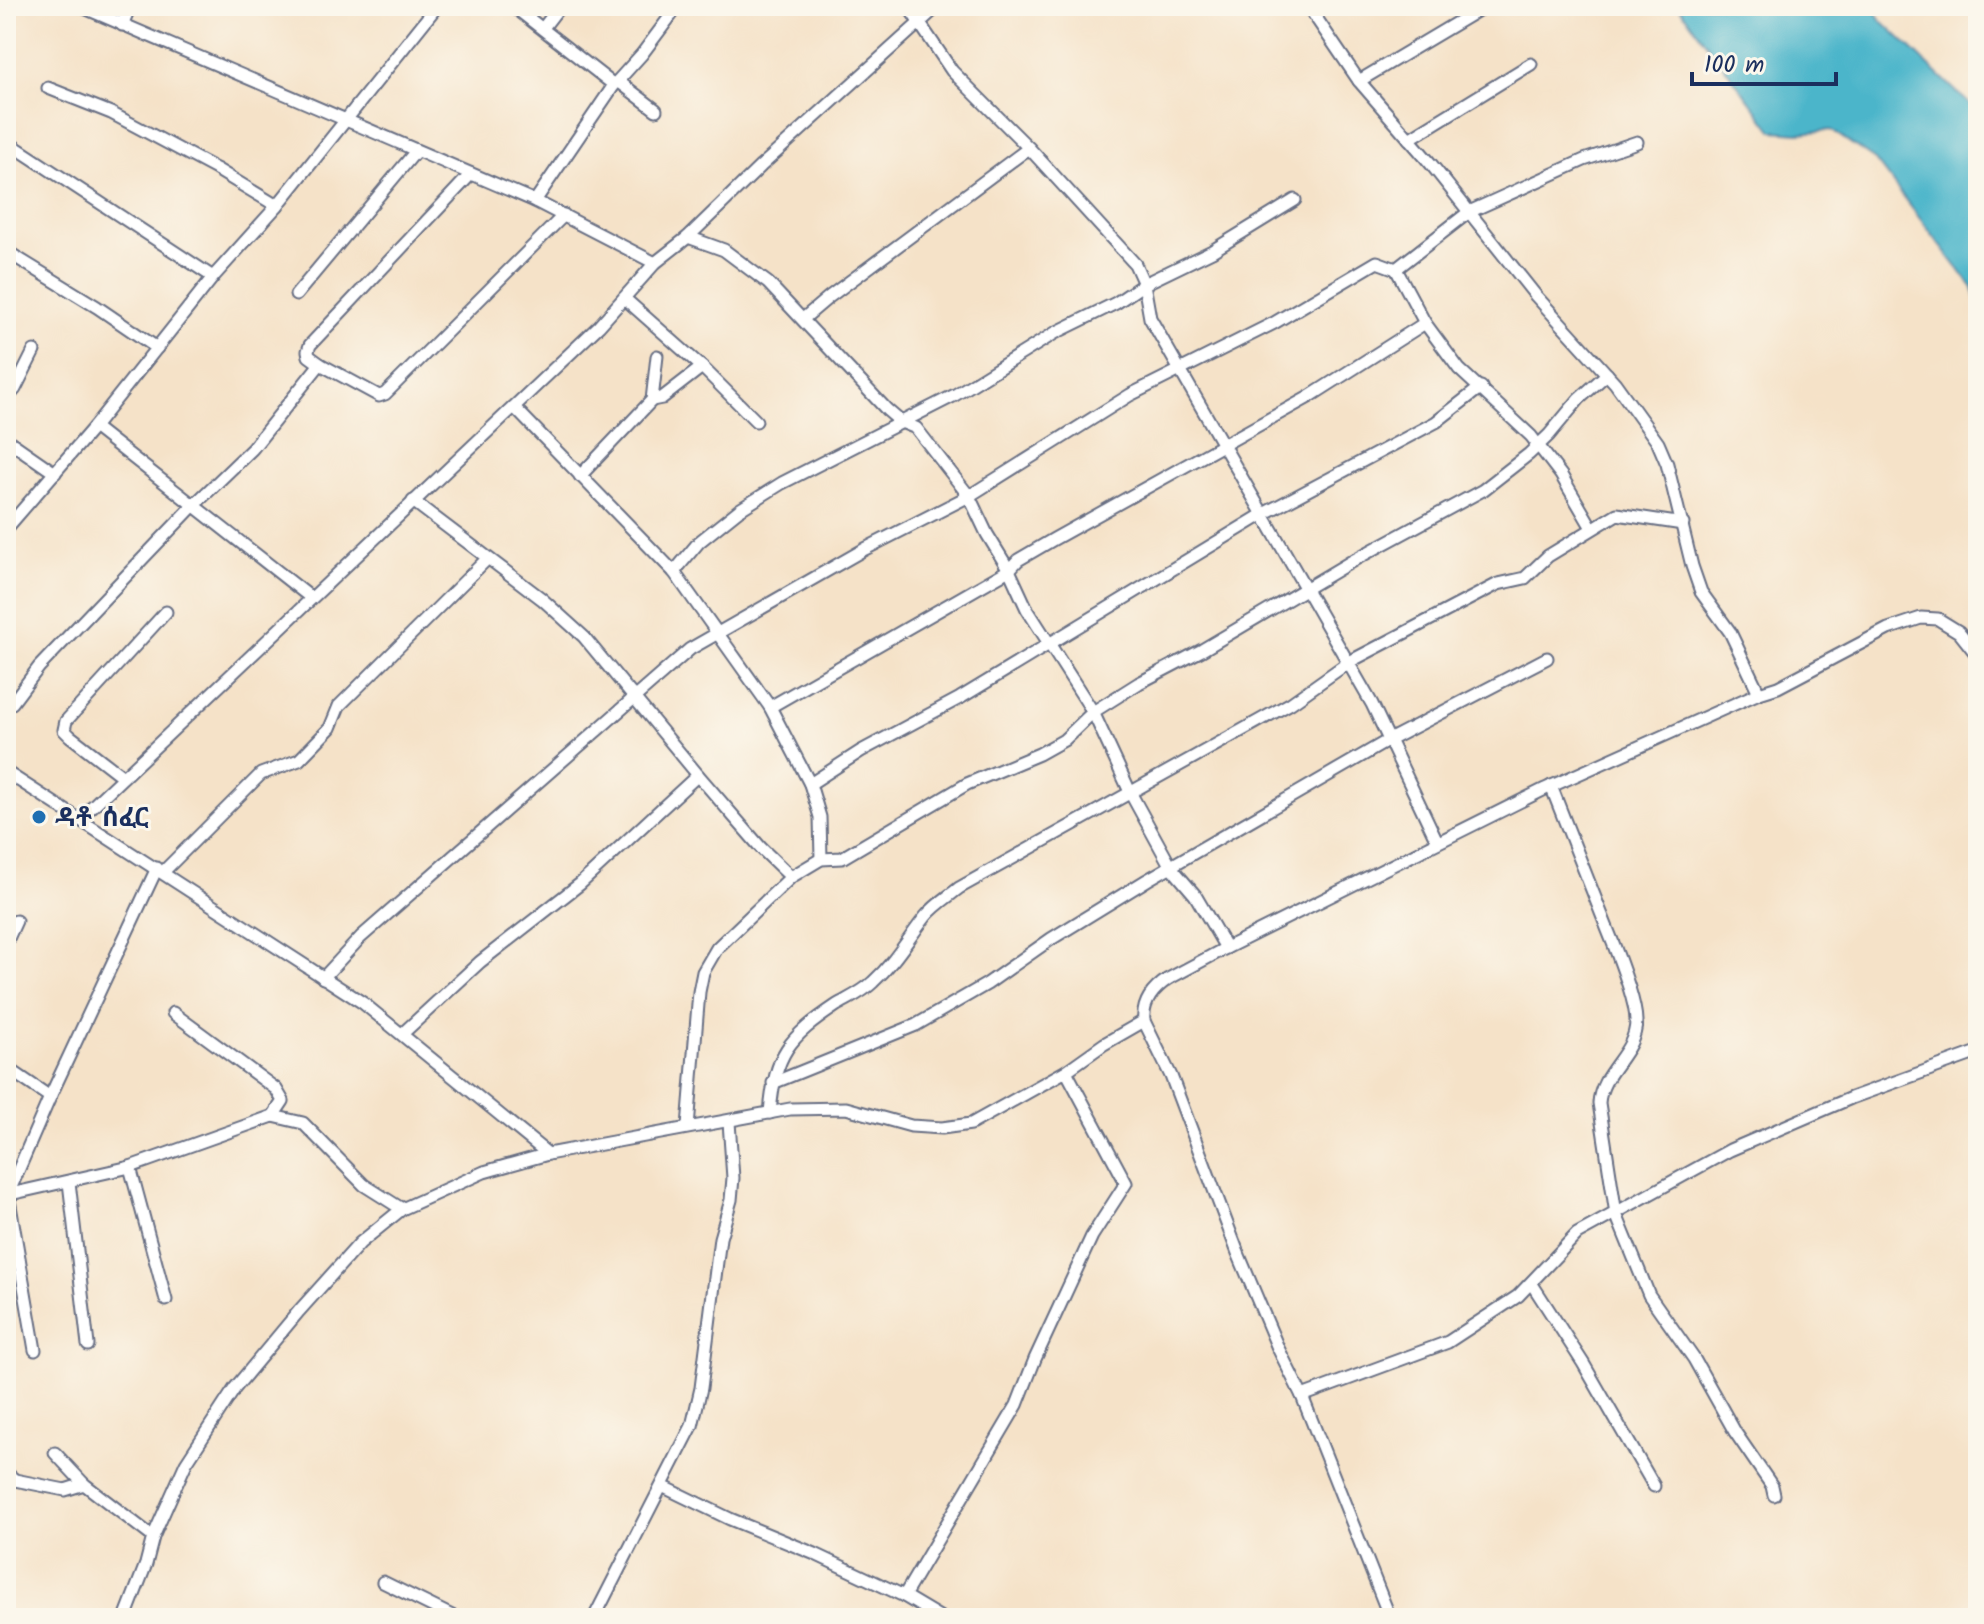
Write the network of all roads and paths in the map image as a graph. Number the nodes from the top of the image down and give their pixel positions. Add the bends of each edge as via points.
1 (80, 6) edge
2 (130, 6) edge
3 (437, 6) edge
4 (513, 6) edge
5 (560, 6) edge
6 (678, 6) edge
7 (908, 6) edge
8 (938, 6) edge
9 (1308, 6) edge
10 (1485, 6) edge
11 (920, 23) junction
12 (122, 25) junction
13 (543, 28) junction
14 (1531, 64) dead end
15 (1359, 81) junction
16 (616, 83) junction
17 (48, 88) dead end
18 (656, 110) dead end
19 (346, 121) junction
20 (1409, 139) junction
21 (6, 141) edge
22 (1637, 142) dead end
23 (1029, 148) junction
24 (416, 151) junction
25 (471, 174) junction
26 (1295, 200) dead end
27 (535, 201) junction
28 (277, 206) junction
29 (1469, 212) junction
30 (564, 215) junction
31 (688, 237) junction
32 (6, 251) edge
33 (655, 263) junction
34 (1396, 269) junction
35 (213, 277) junction
36 (1144, 284) junction
37 (296, 295) dead end
38 (624, 298) junction
39 (803, 319) junction
40 (1425, 323) junction
41 (157, 348) junction
42 (34, 351) dead end
43 (657, 356) dead end
44 (320, 364) junction
45 (702, 367) junction
46 (1179, 369) junction
47 (1607, 374) junction
48 (1481, 387) junction
49 (6, 399) edge
50 (652, 400) junction
51 (514, 407) junction
52 (756, 421) dead end
53 (901, 422) junction
54 (94, 427) junction
55 (6, 439) edge
56 (1222, 444) junction
57 (1539, 445) junction
58 (55, 473) junction
59 (580, 476) junction
60 (969, 496) junction
61 (413, 501) junction
62 (193, 506) junction
63 (1265, 513) junction
64 (1683, 524) junction
65 (1592, 528) junction
66 (6, 529) edge
67 (487, 559) junction
68 (1009, 570) junction
69 (674, 572) junction
70 (1306, 589) junction
71 (310, 597) junction
72 (166, 612) dead end
73 (717, 631) junction
74 (1048, 644) junction
75 (1978, 656) edge
76 (1547, 658) dead end
77 (1349, 662) junction
78 (1759, 693) junction
79 (633, 696) junction
80 (12, 703) dead end
81 (770, 707) junction
82 (1093, 712) junction
83 (1389, 740) junction
84 (6, 772) edge
85 (698, 775) junction
86 (123, 777) junction
87 (810, 784) junction
88 (1551, 786) junction
89 (1131, 794) junction
90 (79, 819) junction
91 (1437, 841) junction
92 (821, 859) junction
93 (1171, 867) junction
94 (160, 870) junction
95 (791, 877) junction
96 (16, 921) dead end
97 (6, 943) edge
98 (1226, 948) junction
99 (323, 978) junction
100 (173, 1013) dead end
101 (1144, 1021) junction
102 (402, 1034) junction
103 (1978, 1052) edge
104 (6, 1067) edge
105 (1066, 1071) junction
106 (773, 1083) junction
107 (50, 1097) junction
108 (770, 1113) junction
109 (273, 1116) junction
110 (729, 1122) junction
111 (688, 1127) junction
112 (548, 1154) junction
113 (130, 1167) junction
114 (69, 1182) junction
115 (7, 1195) edge
116 (402, 1209) junction
117 (1616, 1214) junction
118 (1532, 1284) junction
119 (166, 1300) dead end
120 (88, 1345) dead end
121 (35, 1350) dead end
122 (1302, 1396) junction
123 (55, 1453) dead end
124 (6, 1473) edge
125 (84, 1484) junction
126 (662, 1486) junction
127 (1654, 1486) dead end
128 (1774, 1495) dead end
129 (153, 1537) junction
130 (383, 1582) dead end
131 (904, 1596) junction
132 (926, 1615) edge
133 (125, 1618) edge
134 (456, 1618) edge
135 (594, 1618) edge
136 (941, 1618) edge
137 (1390, 1618) edge

1 - 12 street
2 - 12 street
3 - 19 street
4 - 13 street
5 - 13 street
6 - 16 street
7 - 11 street
8 - 11 street
9 - 15 street
10 - 15 street
11 - 23 street via 952,71
11 - 31 street
12 - 19 street
13 - 16 street
14 - 20 street
15 - 20 street
16 - 18 street
16 - 27 street
17 - 28 street via 111,113
19 - 24 street
19 - 28 street
20 - 29 street
21 - 35 street
22 - 29 street
23 - 36 street via 1135,264
23 - 39 street
24 - 25 street
24 - 37 street
25 - 27 street
25 - 44 street via 310,345 309,356
26 - 36 street via 1212,251
27 - 30 street
28 - 35 street
29 - 34 street
29 - 47 street
30 - 33 street
30 - 44 street via 385,394 379,396
31 - 33 street
31 - 39 street via 724,250 768,283
32 - 41 street
33 - 38 street
34 - 40 street
34 - 46 street via 1377,262 1274,323
35 - 41 street
36 - 46 street via 1150,318
36 - 53 street
38 - 45 street
38 - 51 street
39 - 53 street
40 - 48 street via 1459,369
40 - 56 street via 1309,397
41 - 54 street
42 - 49 street
43 - 50 street
44 - 62 street via 252,449
45 - 50 street
45 - 52 street
46 - 56 street
46 - 60 street
47 - 57 street
47 - 64 street via 1658,443
48 - 57 street
48 - 63 street via 1436,422
50 - 59 street
51 - 59 street
51 - 61 street
53 - 60 street via 916,428
53 - 69 street via 739,510 699,542
54 - 58 street
54 - 62 street
55 - 58 street
56 - 63 street
56 - 68 street via 1018,560
57 - 65 street
57 - 70 street via 1483,490
58 - 66 street
59 - 69 street
60 - 68 street
60 - 73 street
61 - 67 street
61 - 71 street
62 - 71 street
62 - 80 street via 39,667
63 - 70 street
63 - 74 street
64 - 65 street via 1620,513
64 - 78 street via 1701,592 1730,632
65 - 77 street via 1525,578 1498,584
67 - 79 street via 584,637
67 - 94 street via 339,706 330,728 299,760 261,774
68 - 74 street
68 - 81 street
69 - 73 street
70 - 77 street
70 - 82 street
71 - 86 street
72 - 86 street via 66,721 64,730
73 - 79 street
73 - 81 street
74 - 82 street
74 - 87 street
75 - 78 street via 1959,632 1938,619 1921,618
76 - 83 street
77 - 83 street
77 - 89 street via 1291,703
78 - 88 street
79 - 85 street
79 - 99 street via 361,937
81 - 87 street
82 - 89 street
82 - 92 street via 1064,740 1039,754 967,784 842,858
83 - 91 street
83 - 93 street
84 - 90 street
85 - 95 street
85 - 102 street via 580,884 480,962
86 - 90 street
87 - 92 street via 820,817
88 - 91 street
88 - 117 street via 1621,963 1636,1019 1629,1048 1599,1094
89 - 93 street
89 - 106 street via 959,888 928,913 900,955 870,985 790,1043
90 - 94 street
91 - 98 street
92 - 95 street
93 - 98 street via 1195,895
93 - 106 street via 916,1025
94 - 99 street
94 - 107 street
95 - 111 street via 717,948 703,972
96 - 97 street
98 - 101 street via 1158,985 1147,1000
99 - 102 street
100 - 109 street via 276,1089 283,1101
101 - 105 street
101 - 122 street
102 - 112 street
103 - 117 street via 1757,1138
104 - 107 street
105 - 108 street via 983,1119 957,1126 911,1126 846,1108
105 - 131 street via 1126,1183 1092,1236 1017,1405
106 - 108 street
107 - 115 street
108 - 110 street
109 - 113 street
109 - 116 street via 303,1123 364,1185
110 - 111 street
110 - 126 street via 731,1200 720,1238 701,1388 692,1426
111 - 112 street
112 - 116 street via 484,1172
113 - 114 street
113 - 119 street
114 - 115 street
114 - 120 street
115 - 121 street
116 - 129 street via 360,1243 235,1388 186,1463
117 - 118 street via 1568,1242
117 - 128 street via 1649,1295 1694,1359
118 - 122 street via 1448,1342
118 - 127 street
122 - 137 street
123 - 125 street
124 - 125 street via 15,1480 65,1490
125 - 129 street
126 - 131 street
126 - 135 street
129 - 133 street
130 - 134 street
131 - 132 street
132 - 136 street

